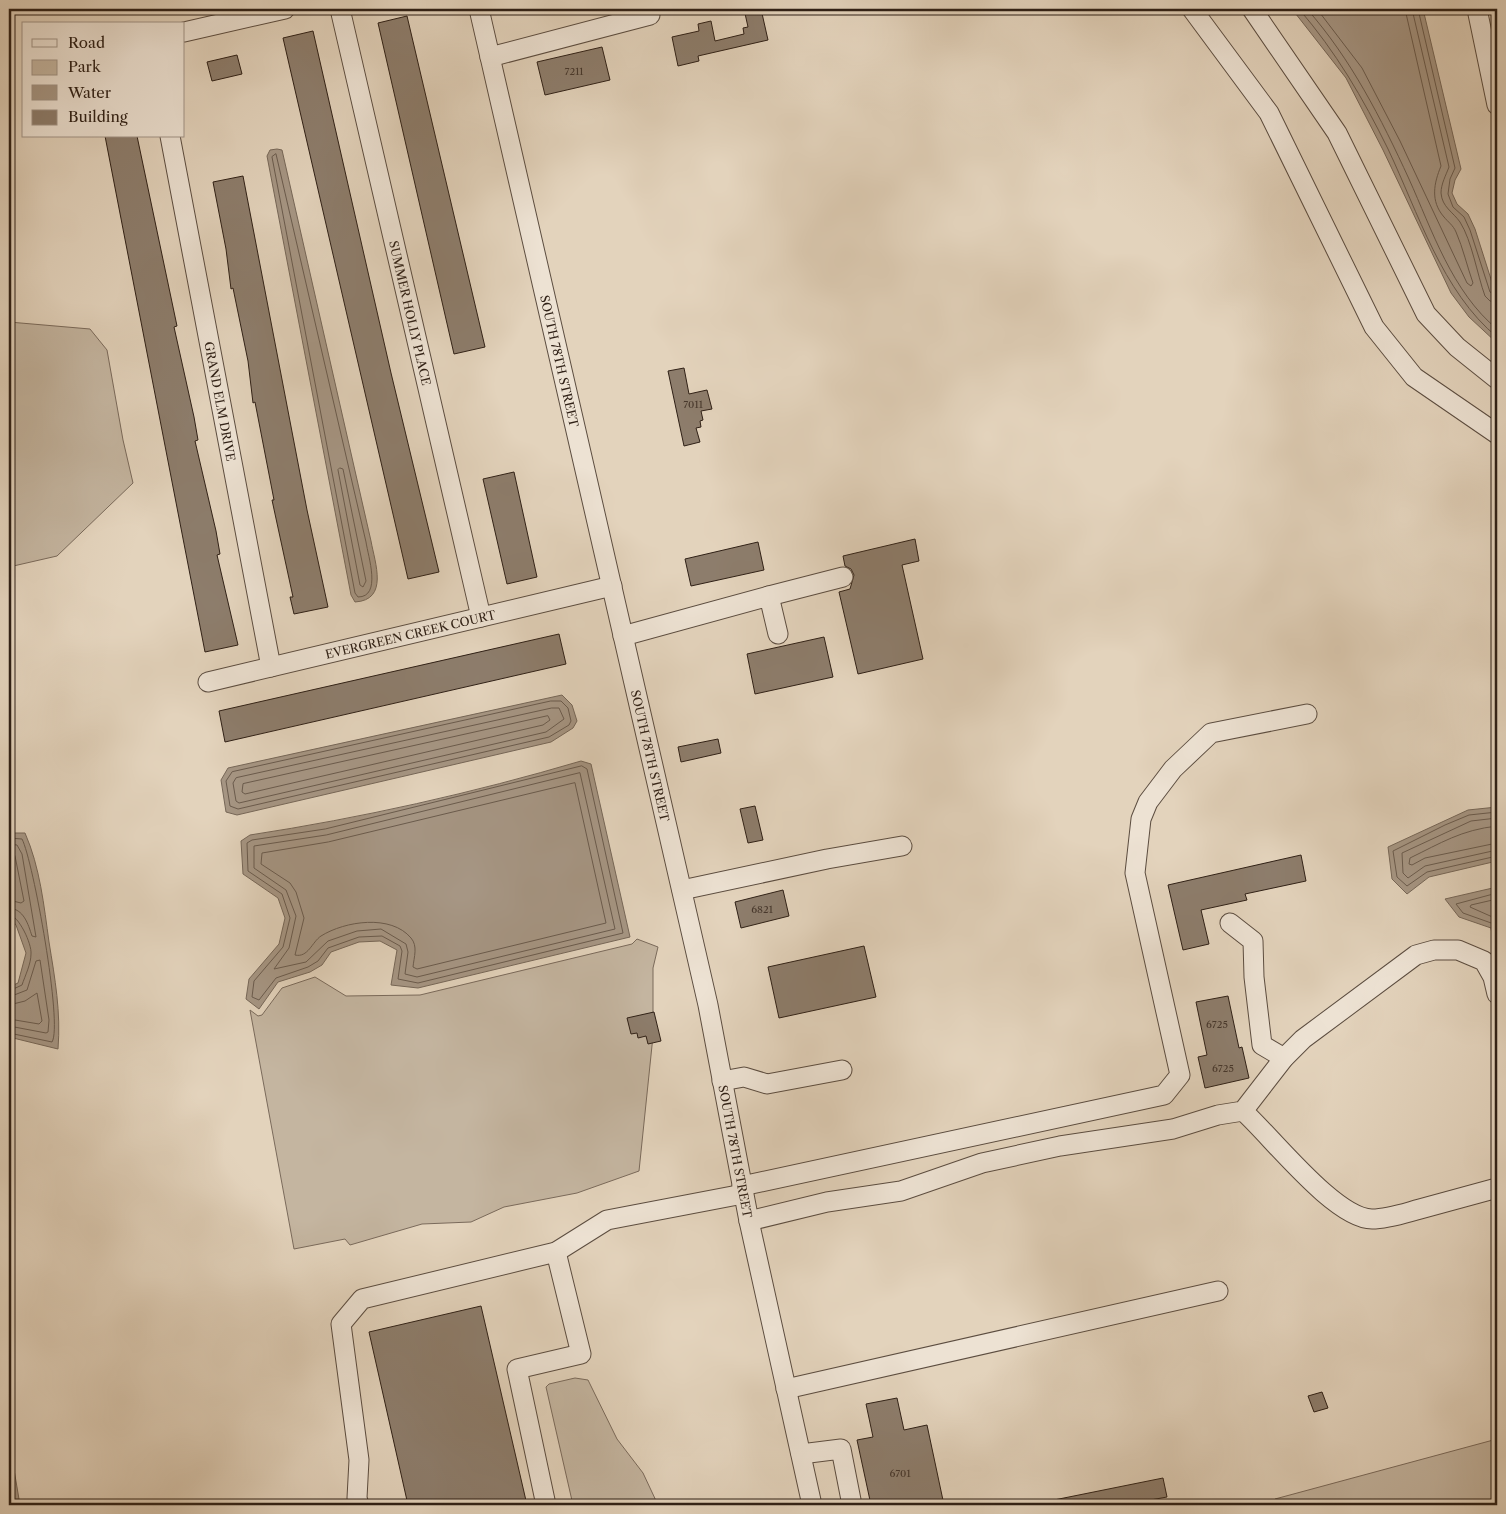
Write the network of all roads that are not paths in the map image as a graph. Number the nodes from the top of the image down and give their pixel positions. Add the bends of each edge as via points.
1 (285, 9) edge
2 (340, 9) edge
3 (478, 9) edge
4 (648, 9) edge
5 (1192, 9) edge
6 (1252, 9) edge
7 (1477, 9) edge
8 (185, 32) edge
9 (490, 57) junction
10 (1497, 105) edge
11 (170, 138) edge
12 (1497, 379) edge
13 (1497, 434) edge
14 (843, 577) dead end
15 (612, 586) junction
16 (769, 596) junction
17 (481, 618) junction
18 (778, 634) dead end
19 (623, 636) junction
20 (271, 667) junction
21 (208, 682) dead end
22 (1306, 714) dead end
23 (902, 846) dead end
24 (682, 890) junction
25 (1230, 923) dead end
26 (1497, 994) edge
27 (1284, 1058) junction
28 (842, 1070) dead end
29 (722, 1081) junction
30 (1243, 1111) junction
31 (1497, 1188) edge
32 (743, 1190) junction
33 (749, 1221) junction
34 (556, 1252) junction
35 (1218, 1291) dead end
36 (786, 1389) junction
37 (801, 1454) junction
38 (359, 1505) edge
39 (546, 1505) edge
40 (812, 1505) edge
41 (852, 1505) edge

1 - 8 street
2 - 17 street, SUMMER HOLLY PLACE
3 - 9 street, SOUTH 78TH STREET
4 - 9 street via 650,15
5 - 13 street via 1269,113 1374,327 1414,377
6 - 12 street via 1337,133 1426,314 1457,347
7 - 10 street
9 - 15 street, SOUTH 78TH STREET
11 - 20 street, GRAND ELM DRIVE
14 - 16 street
15 - 17 street, EVERGREEN CREEK COURT
15 - 19 street, SOUTH 78TH STREET
16 - 18 street
16 - 19 street
17 - 20 street, EVERGREEN CREEK COURT
19 - 24 street, SOUTH 78TH STREET
20 - 21 street, EVERGREEN CREEK COURT
22 - 32 street via 1211,732 1173,769 1148,802 1141,819 1135,873 1180,1075 1164,1094
23 - 24 street
24 - 29 street, SOUTH 78TH STREET
25 - 27 street via 1253,941 1262,1045
26 - 27 street via 1484,960 1458,950 1434,950 1416,955 1303,1039
27 - 30 street
28 - 29 street via 768,1084 744,1077
29 - 32 street, SOUTH 78TH STREET
30 - 31 street via 1340,1206 1370,1219
30 - 33 street via 1173,1129 1060,1146 982,1163 901,1191 827,1202
32 - 33 street, SOUTH 78TH STREET
32 - 34 street via 607,1220
33 - 36 street, SOUTH 78TH STREET
34 - 38 street via 362,1299 341,1324 359,1460 356,1498
34 - 39 street via 581,1354 517,1369
35 - 36 street
36 - 37 street, SOUTH 78TH STREET
37 - 40 street, SOUTH 78TH STREET
37 - 41 street via 841,1449

